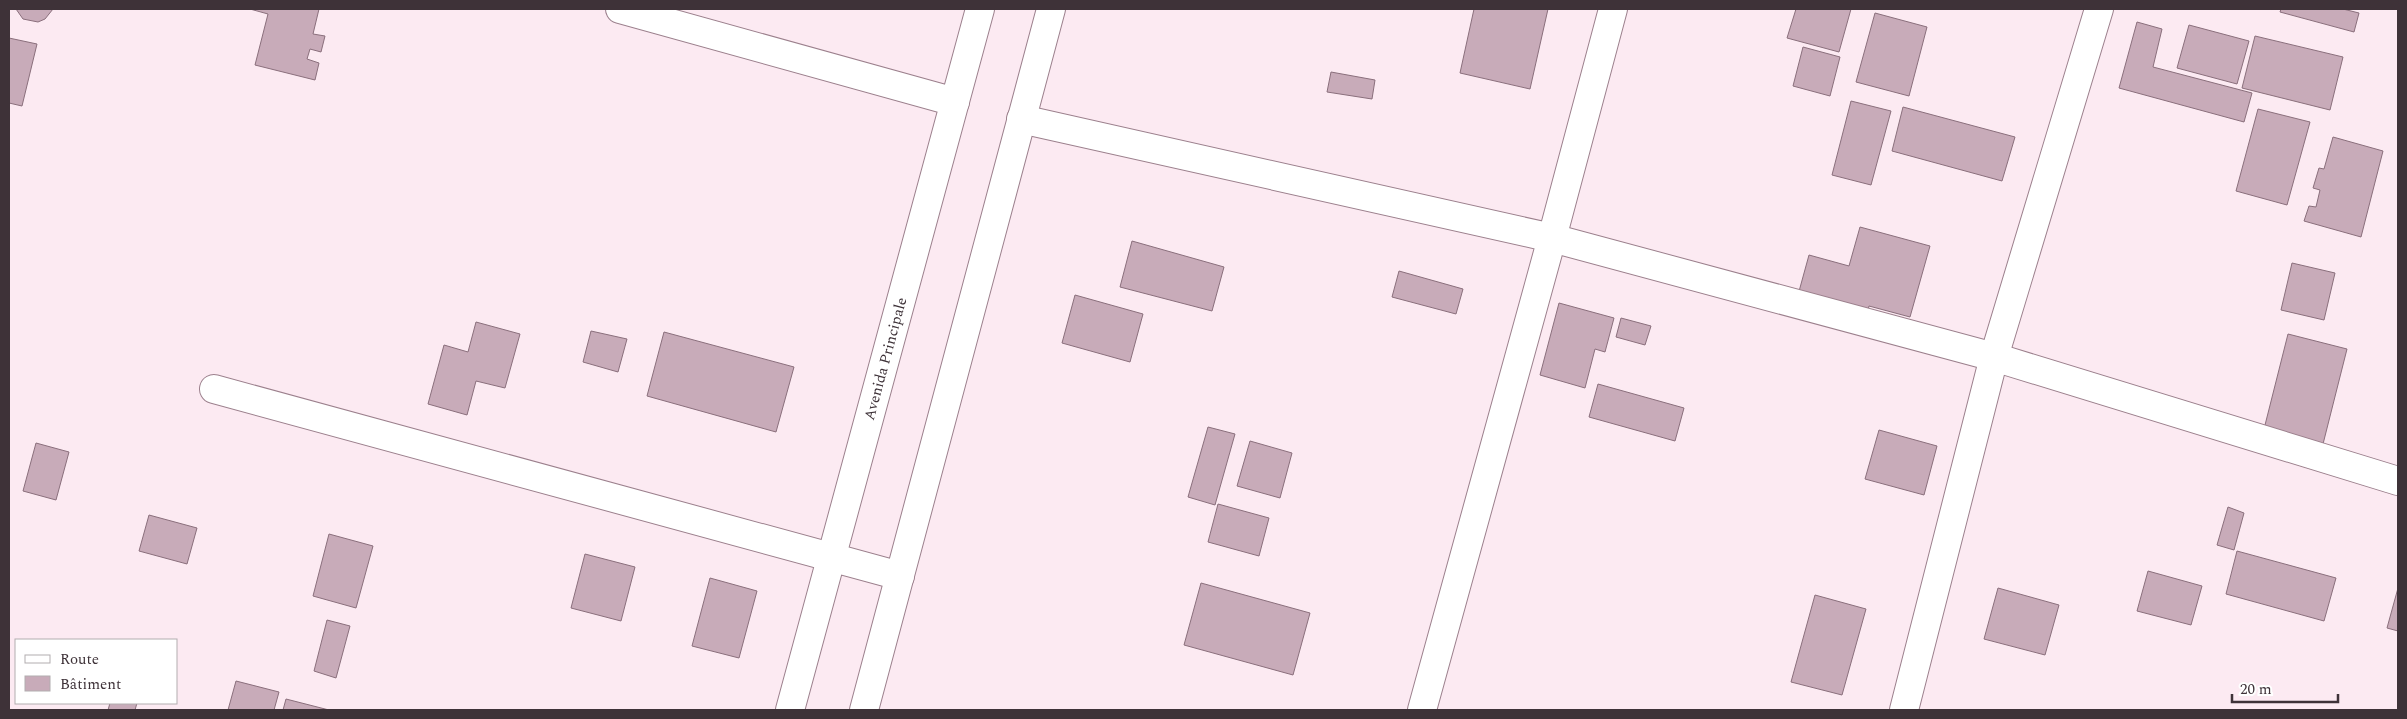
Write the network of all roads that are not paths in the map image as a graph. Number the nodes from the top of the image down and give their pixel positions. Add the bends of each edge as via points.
1 (620, 9) edge
2 (980, 9) edge
3 (1051, 9) edge
4 (1613, 9) edge
5 (2099, 9) edge
6 (955, 102) junction
7 (1021, 120) junction
8 (1552, 238) junction
9 (1994, 357) junction
10 (214, 389) dead end
11 (2398, 481) edge
12 (831, 559) junction
13 (900, 576) junction
14 (790, 710) edge
15 (864, 710) edge
16 (1422, 710) edge
17 (1904, 710) edge

1 - 6 street
2 - 6 street, Avenida Principale
3 - 7 street
4 - 8 street
5 - 9 street
6 - 12 street, Avenida Principale
7 - 8 street
7 - 13 street
8 - 9 street
8 - 16 street
9 - 11 street
9 - 17 street
10 - 12 street
12 - 13 street
12 - 14 street, Avenida Principale
13 - 15 street

